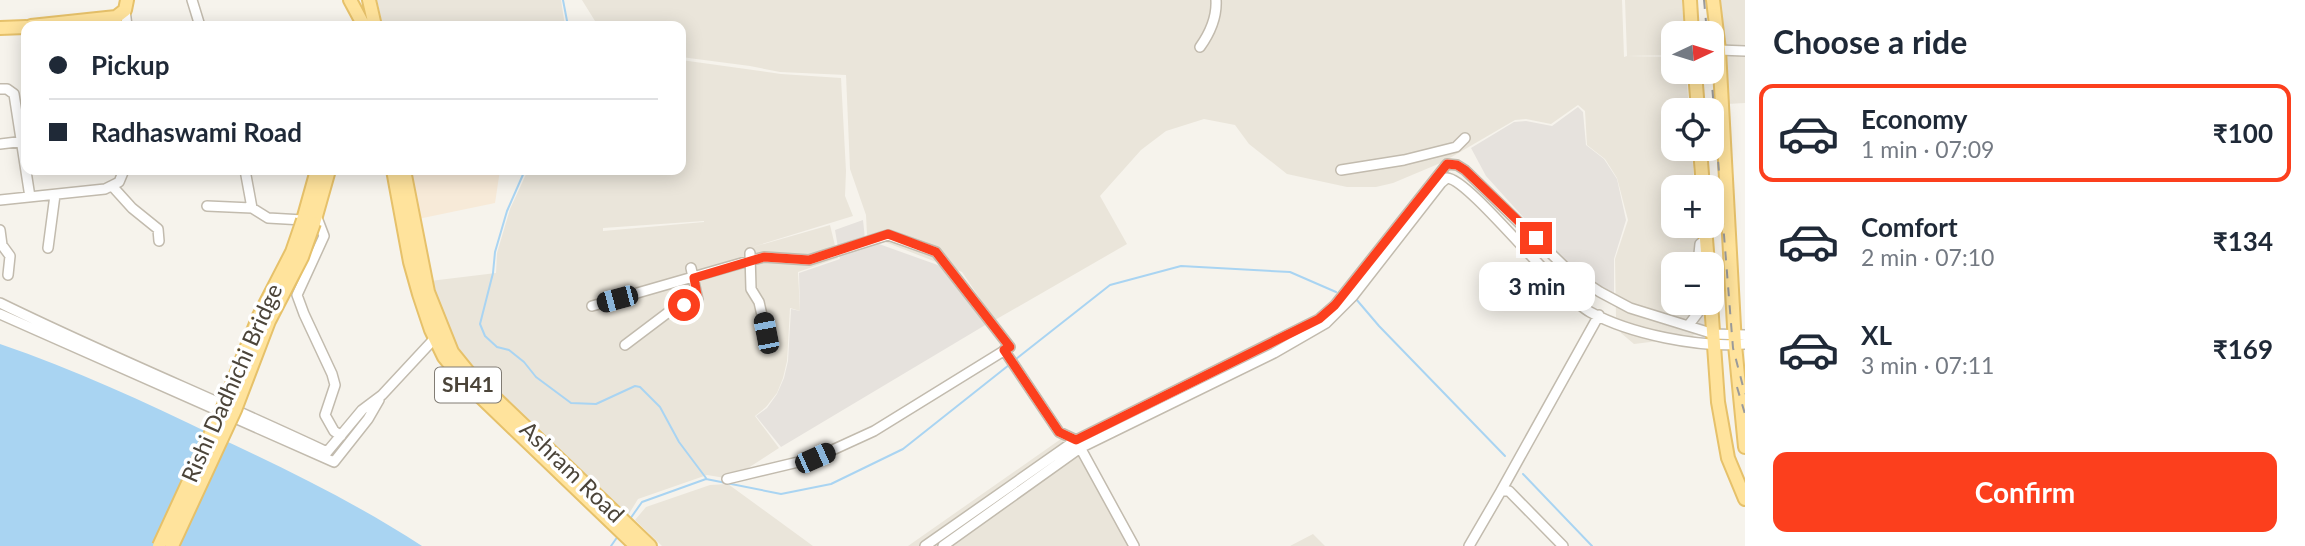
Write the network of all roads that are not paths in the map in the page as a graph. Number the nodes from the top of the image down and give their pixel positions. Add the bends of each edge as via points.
1 (192, 0) edge
2 (349, 0) edge
3 (1216, 0) edge
4 (1690, 0) edge
5 (1713, 0) edge
6 (126, 5) edge
7 (365, 8) edge
8 (77, 21) edge
9 (198, 21) edge
10 (1691, 21) edge
11 (1716, 21) edge
12 (21, 26) edge
13 (0, 27) edge
14 (1200, 47) dead end
15 (1724, 50) edge
16 (1745, 51) edge
17 (1721, 84) edge
18 (0, 89) edge
19 (21, 128) edge
20 (1465, 138) dead end
21 (21, 141) edge
22 (0, 144) edge
23 (1447, 164) junction
24 (1341, 170) dead end
25 (28, 175) edge
26 (122, 175) edge
27 (246, 175) edge
28 (316, 175) edge
29 (327, 175) edge
30 (394, 175) edge
31 (405, 175) edge
32 (1447, 178) junction
33 (113, 187) junction
34 (55, 194) junction
35 (30, 197) junction
36 (0, 200) edge
37 (207, 206) dead end
38 (252, 208) junction
39 (311, 219) junction
40 (0, 230) edge
41 (159, 241) dead end
42 (48, 248) dead end
43 (751, 256) junction
44 (692, 273) junction
45 (8, 275) dead end
46 (1350, 293) junction
47 (0, 303) edge
48 (592, 306) dead end
49 (0, 314) edge
50 (1696, 315) edge
51 (1712, 315) edge
52 (1599, 316) junction
53 (1688, 326) junction
54 (766, 333) dead end
55 (439, 336) junction
56 (1714, 340) junction
57 (1740, 340) edge
58 (625, 345) dead end
59 (1004, 350) junction
60 (382, 396) junction
61 (341, 436) junction
62 (1078, 444) junction
63 (1745, 447) edge
64 (727, 479) dead end
65 (1501, 491) junction
66 (1745, 499) edge
67 (159, 546) edge
68 (172, 546) edge
69 (636, 546) edge
70 (650, 546) edge
71 (925, 546) edge
72 (943, 546) edge
73 (1134, 546) edge
74 (1469, 546) edge
75 (1563, 546) edge

1 - 9 street
2 - 7 main road
3 - 14 street via 1217,11
4 - 10 main road
5 - 11 main road
6 - 8 main road via 116,17
12 - 13 main road
15 - 16 street
17 - 57 main road
18 - 19 street via 13,94
20 - 24 street via 1456,147
21 - 22 street
23 - 32 street
23 - 46 street
23 - 53 street via 1465,170 1571,273 1630,308
25 - 35 street
26 - 33 street
27 - 38 street
28 - 39 main road
29 - 39 main road
30 - 55 main road, Ashram Road / SH41 via 410,262
31 - 55 main road, Ashram Road
32 - 46 street
32 - 52 street via 1454,178 1540,266
33 - 34 street
33 - 41 street via 158,229
34 - 35 street
34 - 42 street
35 - 36 street
37 - 38 street
38 - 39 street via 268,218
39 - 61 street via 324,236 297,295 332,374 335,385 325,415
39 - 67 main road, Rishi Dadhichi Bridge, bridge via 259,316
39 - 68 main road, Rishi Dadhichi Bridge, bridge via 302,257 269,321 235,410
40 - 45 street via 2,245 10,256
43 - 44 street
43 - 54 street via 751,289
43 - 59 street via 809,260 888,234 936,252 1010,347
44 - 48 street
44 - 58 street via 698,300 670,311
46 - 62 street via 1326,323 1273,353
47 - 61 street via 327,452
49 - 60 street via 334,463
50 - 53 street
51 - 56 main road
52 - 56 street via 1645,334
52 - 65 street
53 - 56 street
55 - 60 street
55 - 69 main road, Ashram Road / SH41 via 444,358 462,379
55 - 70 main road, Ashram Road via 469,373
56 - 57 street
56 - 66 main road via 1728,457
57 - 63 main road
59 - 62 street via 1059,432
59 - 64 street via 874,431 815,458
60 - 61 street via 362,410
62 - 71 street
62 - 72 street
62 - 73 street
65 - 74 street
65 - 75 street via 1508,491

